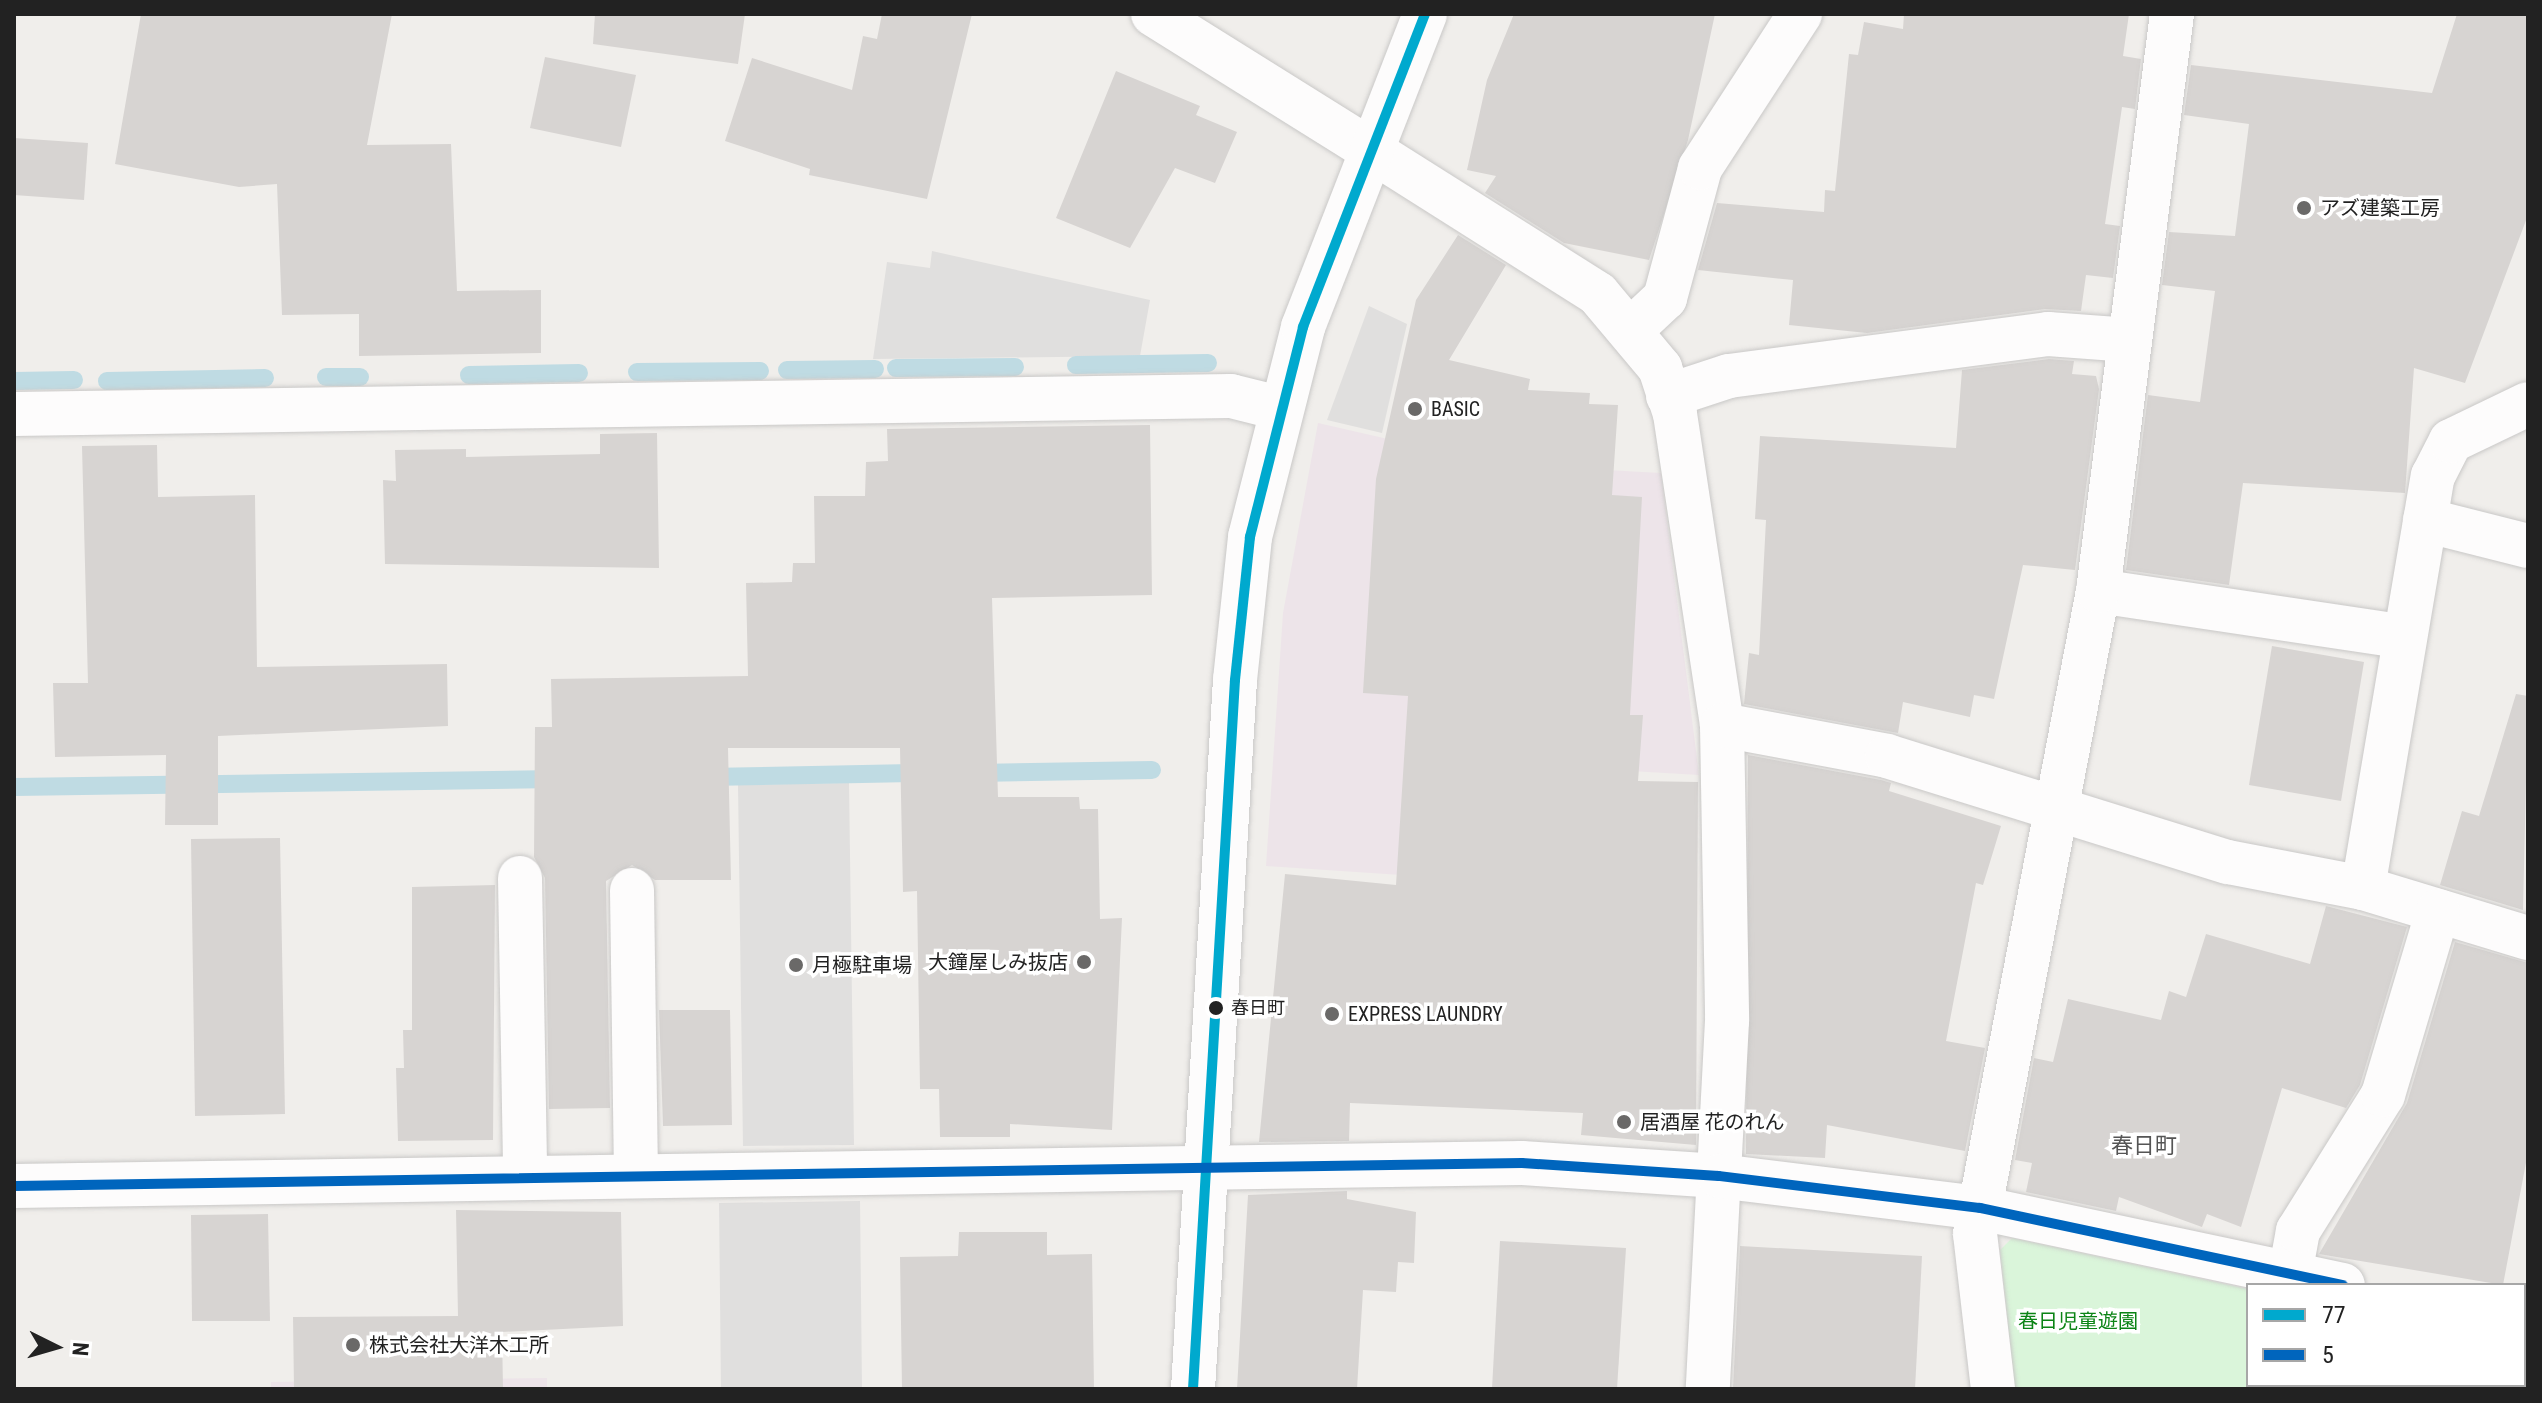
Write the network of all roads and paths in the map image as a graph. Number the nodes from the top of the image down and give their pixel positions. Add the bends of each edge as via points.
1 (1153, 14) edge
2 (1425, 14) edge
3 (1800, 14) edge
4 (2172, 14) edge
5 (1372, 151) junction
6 (1633, 328) junction
7 (2130, 340) junction
8 (1668, 396) junction
9 (2528, 404) edge
10 (1279, 408) junction
11 (14, 414) edge
12 (2425, 520) junction
13 (2528, 546) edge
14 (2098, 591) junction
15 (2405, 637) junction
16 (1722, 725) junction
17 (2057, 809) junction
18 (520, 878) dead end
19 (2363, 888) junction
20 (632, 890) dead end
21 (2438, 911) junction
22 (2528, 938) edge
23 (1207, 1168) junction
24 (636, 1176) junction
25 (1719, 1176) junction
26 (525, 1178) junction
27 (14, 1186) edge
28 (1980, 1208) junction
29 (2290, 1274) junction
30 (2333, 1283) edge
31 (1193, 1389) edge
32 (1708, 1389) edge
33 (1993, 1389) edge

1 - 5 street
2 - 5 street
3 - 6 street via 1700,168 1665,298
4 - 7 street
5 - 6 street via 1598,294
5 - 10 street
6 - 8 street
7 - 8 street via 2048,334 1729,376
7 - 14 street
8 - 16 street
9 - 12 street via 2451,441 2433,476
10 - 11 street via 1231,396
10 - 23 street via 1240,623
12 - 13 street
12 - 15 street
14 - 15 street
14 - 17 street
15 - 19 street
16 - 17 street via 1887,756
16 - 25 street via 1727,1021
17 - 19 street via 2228,862
17 - 28 street
18 - 26 street
19 - 21 street
20 - 24 street
21 - 22 street
21 - 29 street via 2383,1095 2298,1231
23 - 24 street
23 - 25 street via 1522,1163
23 - 31 street
24 - 26 street
25 - 28 street
25 - 32 street
26 - 27 street
28 - 29 street
28 - 33 street via 1975,1234
29 - 30 street

